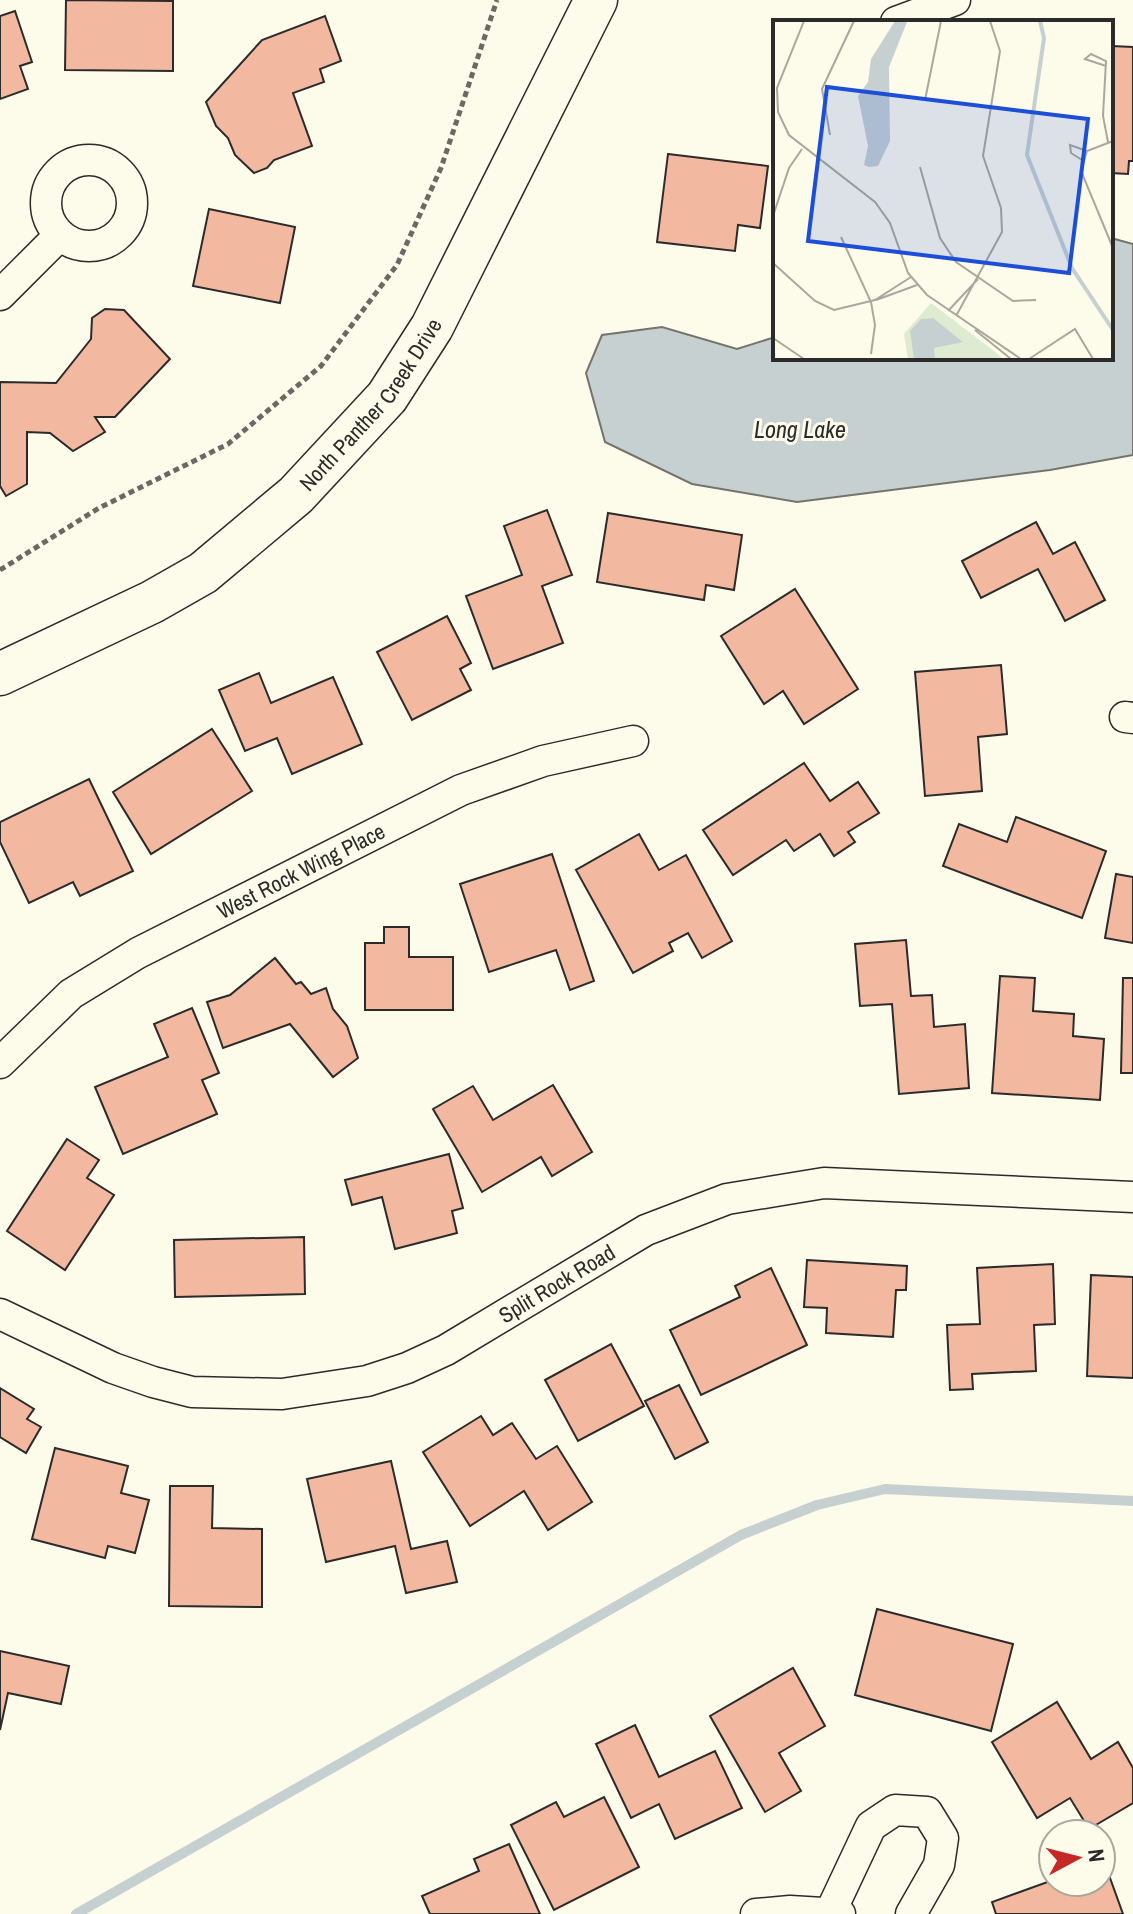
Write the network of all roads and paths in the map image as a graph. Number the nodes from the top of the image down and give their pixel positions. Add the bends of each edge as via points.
1 (497, 0) edge
2 (596, 0) edge
3 (955, 0) edge
4 (901, 20) edge
5 (60, 235) dead end
6 (0, 295) edge
7 (0, 570) edge
8 (0, 674) edge
9 (633, 741) dead end
10 (0, 1063) edge
11 (1133, 1197) edge
12 (0, 1314) edge
13 (836, 1913) edge
14 (756, 1914) edge
15 (911, 1914) edge

1 - 7 path via 441,168 397,265 321,366 228,444 99,508
2 - 8 street, North Panther Creek Drive via 432,327 387,397 296,495 203,573
3 - 4 street
5 - 6 street
9 - 10 street, West Rock Wing Place via 543,761 461,790 138,953 71,994
11 - 12 street, Split Rock Road via 824,1183 727,1199 646,1230 407,1368 367,1381 282,1394 192,1392 153,1382
13 - 14 street
13 - 15 street via 871,1826 895,1810 927,1812 943,1838 939,1865

